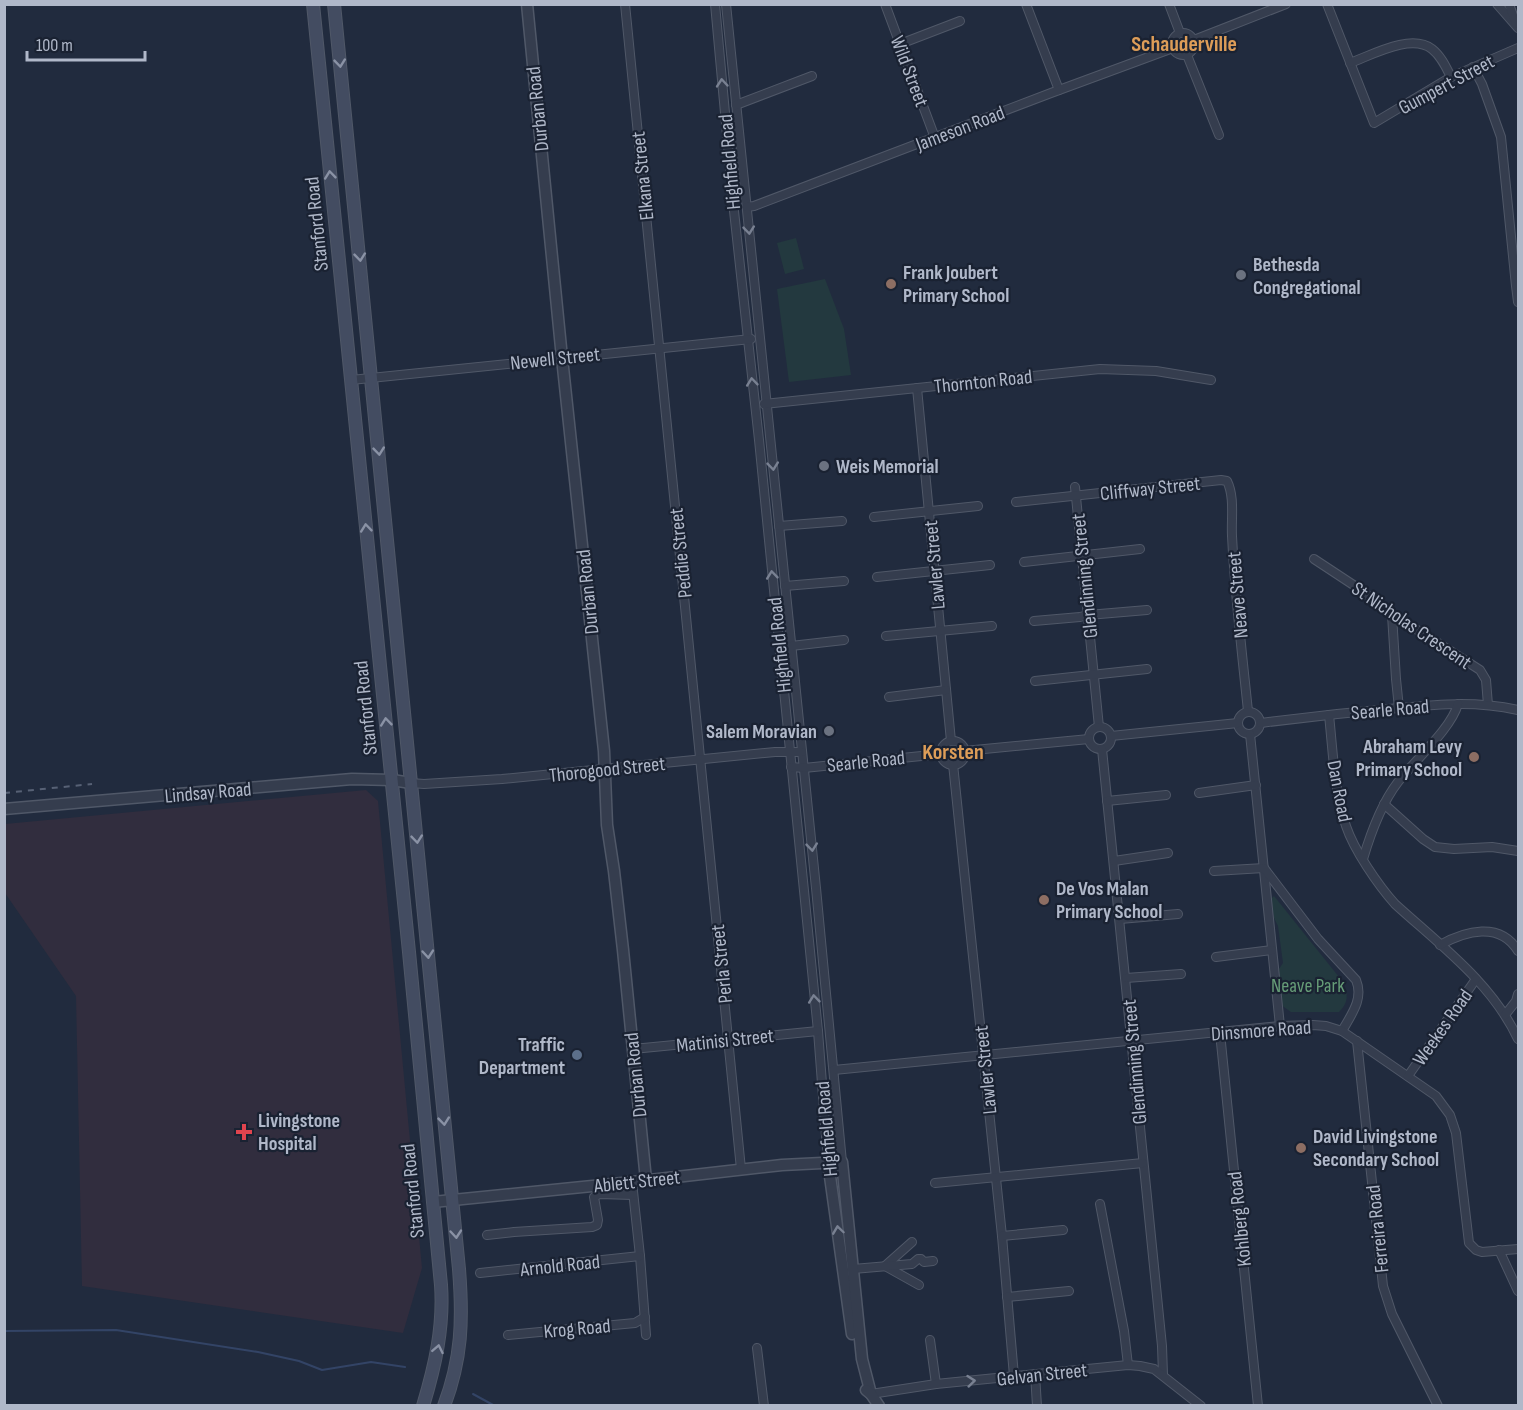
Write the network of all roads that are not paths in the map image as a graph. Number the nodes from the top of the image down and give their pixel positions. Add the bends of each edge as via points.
1 (313, 4) edge
2 (334, 4) edge
3 (527, 4) edge
4 (625, 4) edge
5 (715, 4) edge
6 (726, 4) edge
7 (885, 4) edge
8 (1026, 4) edge
9 (1169, 4) edge
10 (1286, 4) edge
11 (1327, 4) edge
12 (1497, 4) edge
13 (1509, 4) edge
14 (960, 21) dead end
15 (1518, 29) edge
16 (1180, 33) junction
17 (1194, 40) junction
18 (900, 44) junction
19 (1173, 48) junction
20 (1518, 48) edge
21 (1187, 55) junction
22 (1350, 63) junction
23 (1473, 67) junction
24 (812, 75) dead end
25 (1451, 76) junction
26 (1059, 90) junction
27 (736, 105) junction
28 (1219, 135) dead end
29 (935, 138) junction
30 (747, 207) junction
31 (1518, 302) edge
32 (760, 338) junction
33 (747, 339) junction
34 (660, 347) junction
35 (562, 358) junction
36 (372, 378) junction
37 (351, 380) junction
38 (1211, 380) dead end
39 (917, 388) junction
40 (767, 403) junction
41 (754, 404) junction
42 (1224, 480) joint
43 (1076, 487) dead end
44 (1076, 496) junction
45 (1016, 502) dead end
46 (978, 506) dead end
47 (929, 512) junction
48 (874, 517) dead end
49 (842, 521) dead end
50 (779, 526) junction
51 (1140, 549) dead end
52 (1083, 556) junction
53 (1314, 559) dead end
54 (1024, 562) dead end
55 (990, 565) dead end
56 (935, 572) junction
57 (877, 577) dead end
58 (844, 581) dead end
59 (785, 586) junction
60 (1147, 610) dead end
61 (1088, 615) junction
62 (1392, 615) junction
63 (1034, 621) dead end
64 (992, 626) dead end
65 (940, 631) junction
66 (886, 636) dead end
67 (844, 640) dead end
68 (791, 646) junction
69 (1147, 669) dead end
70 (1094, 675) junction
71 (1035, 681) dead end
72 (946, 690) junction
73 (889, 697) dead end
74 (1458, 704) junction
75 (1488, 705) junction
76 (1399, 708) junction
77 (1518, 710) edge
78 (1248, 711) junction
79 (1329, 715) junction
80 (1238, 723) junction
81 (1261, 723) junction
82 (1099, 727) junction
83 (1250, 734) junction
84 (1111, 736) junction
85 (1089, 739) junction
86 (951, 741) junction
87 (1102, 749) junction
88 (964, 751) junction
89 (790, 752) junction
90 (802, 752) junction
91 (941, 754) junction
92 (700, 759) junction
93 (953, 764) junction
94 (791, 767) junction
95 (804, 768) junction
96 (605, 770) junction
97 (392, 780) junction
98 (411, 783) junction
99 (1256, 785) junction
100 (1199, 793) dead end
101 (1166, 795) dead end
102 (1107, 801) junction
103 (1384, 804) junction
104 (4, 808) edge
105 (808, 813) junction
106 (796, 815) junction
107 (1518, 851) edge
108 (1168, 854) dead end
109 (1363, 859) junction
110 (1114, 861) junction
111 (1264, 868) junction
112 (1214, 872) dead end
113 (1178, 914) dead end
114 (1120, 919) junction
115 (1440, 945) junction
116 (1272, 950) junction
117 (1518, 951) edge
118 (1216, 957) dead end
119 (1181, 974) dead end
120 (1126, 978) junction
121 (1476, 979) junction
122 (1518, 994) edge
123 (1506, 1015) junction
124 (1280, 1026) junction
125 (818, 1031) junction
126 (1342, 1031) junction
127 (1220, 1033) junction
128 (728, 1039) junction
129 (1518, 1039) edge
130 (1357, 1041) junction
131 (1131, 1042) junction
132 (633, 1049) junction
133 (983, 1056) junction
134 (834, 1070) junction
135 (1408, 1076) junction
136 (828, 1162) junction
137 (842, 1162) junction
138 (1143, 1163) junction
139 (741, 1169) junction
140 (996, 1178) junction
141 (646, 1180) junction
142 (632, 1182) junction
143 (935, 1183) dead end
144 (633, 1195) junction
145 (453, 1199) junction
146 (433, 1202) junction
147 (1100, 1204) dead end
148 (1063, 1230) dead end
149 (487, 1235) dead end
150 (1002, 1236) junction
151 (912, 1242) dead end
152 (1518, 1249) edge
153 (1499, 1250) junction
154 (640, 1256) junction
155 (928, 1261) dead end
156 (885, 1266) junction
157 (853, 1269) junction
158 (480, 1273) dead end
159 (919, 1285) dead end
160 (1069, 1291) dead end
161 (1518, 1291) edge
162 (1007, 1297) junction
163 (645, 1317) junction
164 (508, 1335) dead end
165 (646, 1335) dead end
166 (930, 1340) dead end
167 (757, 1348) dead end
168 (1128, 1365) junction
169 (1035, 1374) junction
170 (1163, 1375) junction
171 (1014, 1376) junction
172 (936, 1384) junction
173 (869, 1391) junction
174 (423, 1406) edge
175 (444, 1406) edge
176 (764, 1406) edge
177 (879, 1406) edge
178 (1037, 1406) edge
179 (1201, 1406) edge
180 (1258, 1406) edge
181 (1438, 1406) edge

37 -> 1 main road, Stanford Road
2 -> 36 main road, Stanford Road
3 - 35 street, Durban Road
4 - 34 street, Elkana Street
33 -> 5 street, Highfield Road
6 - 27 street, Highfield Road
7 - 18 street, Wild Street
8 - 26 street
9 - 16 street
10 - 17 street
11 - 22 street
12 - 15 street
13 - 15 street
14 - 18 street
16 - 17 street
16 - 19 street via 1172,41
17 - 21 street via 1193,51
18 - 29 street, Wild Street
19 - 21 street
19 - 26 street, Jameson Road
20 - 23 street, Gumpert Street
21 - 28 street
22 - 25 street via 1407,43 1421,43 1433,50
22 - 25 street, Gumpert Street via 1374,123
23 - 25 street, Gumpert Street
23 - 31 street via 1501,137
24 - 27 street
26 - 29 street, Jameson Road
27 - 30 street, Highfield Road
29 - 30 street, Jameson Road
30 -> 32 street, Highfield Road
32 - 33 street, Newell Street
32 - 40 street, Highfield Road
33 - 34 street, Newell Street
41 -> 33 street, Highfield Road
34 - 35 street, Newell Street
34 - 92 street, Peddie Street
35 - 36 street, Newell Street
35 - 96 street, Durban Road
36 - 37 street, Newell Street
36 -> 98 main road, Stanford Road
97 -> 37 main road, Stanford Road
38 - 39 street, Thornton Road via 1156,371 1100,369
39 - 40 street, Thornton Road
39 - 47 street, Lawler Street
40 - 41 street, Thornton Road
40 -> 50 street, Highfield Road
89 -> 41 street, Highfield Road
42 - 44 street, Cliffway Street
42 - 78 street, Neave Street via 1229,483 1231,502
43 - 44 street, Glendinning Street
44 - 45 street, Glendinning Street
44 - 52 street, Glendinning Street
46 - 47 street
47 - 48 street
47 - 56 street, Lawler Street
49 - 50 street
50 - 59 street, Highfield Road
51 - 52 street
52 - 54 street
52 - 61 street, Glendinning Street
53 - 62 street, St Nicholas Crescent
55 - 56 street
56 - 57 street
56 - 65 street, Lawler Street
58 - 59 street
59 - 68 street, Highfield Road
60 - 61 street
61 - 63 street
61 - 70 street, Glendinning Street
62 - 75 street, St Nicholas Crescent via 1480,670 1486,680
62 - 76 street
64 - 65 street
65 - 66 street
65 - 72 street, Lawler Street
67 - 68 street
68 - 90 street, Highfield Road
69 - 70 street
70 - 71 street
70 - 82 street, Glendinning Street
72 - 73 street
72 - 86 street, Lawler Street
74 - 75 street, Searle Road
74 - 76 street, Searle Road
74 - 103 street via 1451,720
75 - 77 street, Searle Road
76 - 79 street, Searle Road
78 - 80 street
78 - 81 street via 1256,713
79 - 81 street, Searle Road
79 - 109 street, Dan Road via 1343,816
80 - 83 street via 1240,730
80 - 84 street
81 - 83 street
82 - 84 street
82 - 85 street
83 - 99 street
84 - 87 street via 1109,745
85 - 87 street via 1093,747
85 - 88 street
86 - 88 street
86 - 91 street via 944,745
87 - 102 street, Glendinning Street
88 - 93 street via 962,760
89 - 90 street, Thorogood Street
89 - 92 street, Thorogood Street
89 - 94 street, Highfield Road
90 - 95 street, Highfield Road
91 - 93 street
91 - 95 street, Searle Road
92 - 96 street, Thorogood Street
92 - 128 street, Perla Street
93 - 133 street, Lawler Street
94 - 95 street, Searle Road
94 - 106 street, Highfield Road
95 - 105 street, Highfield Road
96 - 98 street, Thorogood Street
96 - 132 street, Durban Road via 607,825
97 - 98 street, Lindsay Road
97 - 104 street, Lindsay Road via 352,779
97 - 146 main road, Stanford Road
98 -> 145 main road, Stanford Road
99 - 100 street
99 - 111 street
101 - 102 street
102 - 110 street, Glendinning Street
103 - 107 street via 1435,847
103 - 109 street
105 - 106 street
105 -> 134 street, Highfield Road
125 -> 106 street, Highfield Road
108 - 110 street
109 - 115 street, Dan Road via 1385,893
110 - 114 street, Glendinning Street
111 - 112 street
111 - 116 street
111 - 126 street via 1318,939 1356,980 1358,1000
113 - 114 street
114 - 120 street, Glendinning Street
115 - 117 street via 1457,936 1486,931 1500,934
115 - 121 street, Dan Road
116 - 118 street
116 - 124 street
119 - 120 street
120 - 131 street, Glendinning Street
121 - 123 street, Dan Road
121 - 135 street, Weekes Road
122 - 123 street
123 - 129 street, Dan Road
124 - 126 street, Dinsmore Road via 1326,1026
124 - 127 street, Dinsmore Road
125 - 128 street, Matinisi Street
125 - 136 street, Highfield Road
126 - 130 street, Dinsmore Road
127 - 131 street, Dinsmore Road
127 - 180 street, Kohlberg Road
128 - 132 street, Matinisi Street
128 - 139 street, Perla Street
130 - 135 street, Dinsmore Road
130 - 181 street, Ferreira Road via 1383,1286 1392,1314
131 - 133 street, Dinsmore Road
131 - 138 street, Glendinning Street
132 - 141 street, Durban Road
133 - 134 street, Dinsmore Road
133 - 140 street, Lawler Street
134 - 137 street, Highfield Road
135 - 153 street, Dinsmore Road via 1436,1096 1452,1120 1469,1243 1479,1252
136 - 137 street, Ablett Street
136 - 139 street, Ablett Street
173 -> 136 street, Highfield Road via 859,1373
137 - 157 street, Highfield Road
138 - 140 street
138 - 170 street, Glendinning Street
139 - 141 street, Ablett Street
140 - 143 street
140 - 150 street, Lawler Street
141 - 142 street, Ablett Street
142 - 144 street
142 - 145 street, Ablett Street
144 - 149 street via 594,1197 598,1220 592,1227
144 - 154 street
145 - 146 street, Ablett Street
145 -> 175 main road, Stanford Road via 461,1324 456,1371
174 -> 146 main road, Stanford Road via 439,1344 443,1308
147 - 168 street
148 - 150 street
150 - 162 street, Lawler Street
151 - 156 street
152 - 153 street, Dinsmore Road
153 - 161 street
154 - 158 street, Arnold Road
154 - 163 street
155 - 156 street via 919,1268 912,1264
156 - 157 street
156 - 159 street
157 - 173 street, Highfield Road
160 - 162 street
162 - 171 street, Lawler Street
163 - 164 street, Krog Road via 635,1323
163 - 165 street
166 - 172 street
167 - 176 street
168 - 169 street, Gelvan Street
168 - 170 street, Gelvan Street via 1149,1367
169 - 171 street, Gelvan Street
169 - 178 street
170 - 179 street, Gelvan Street
172 -> 171 street, Gelvan Street
172 - 173 street, Gelvan Street
173 - 177 street

